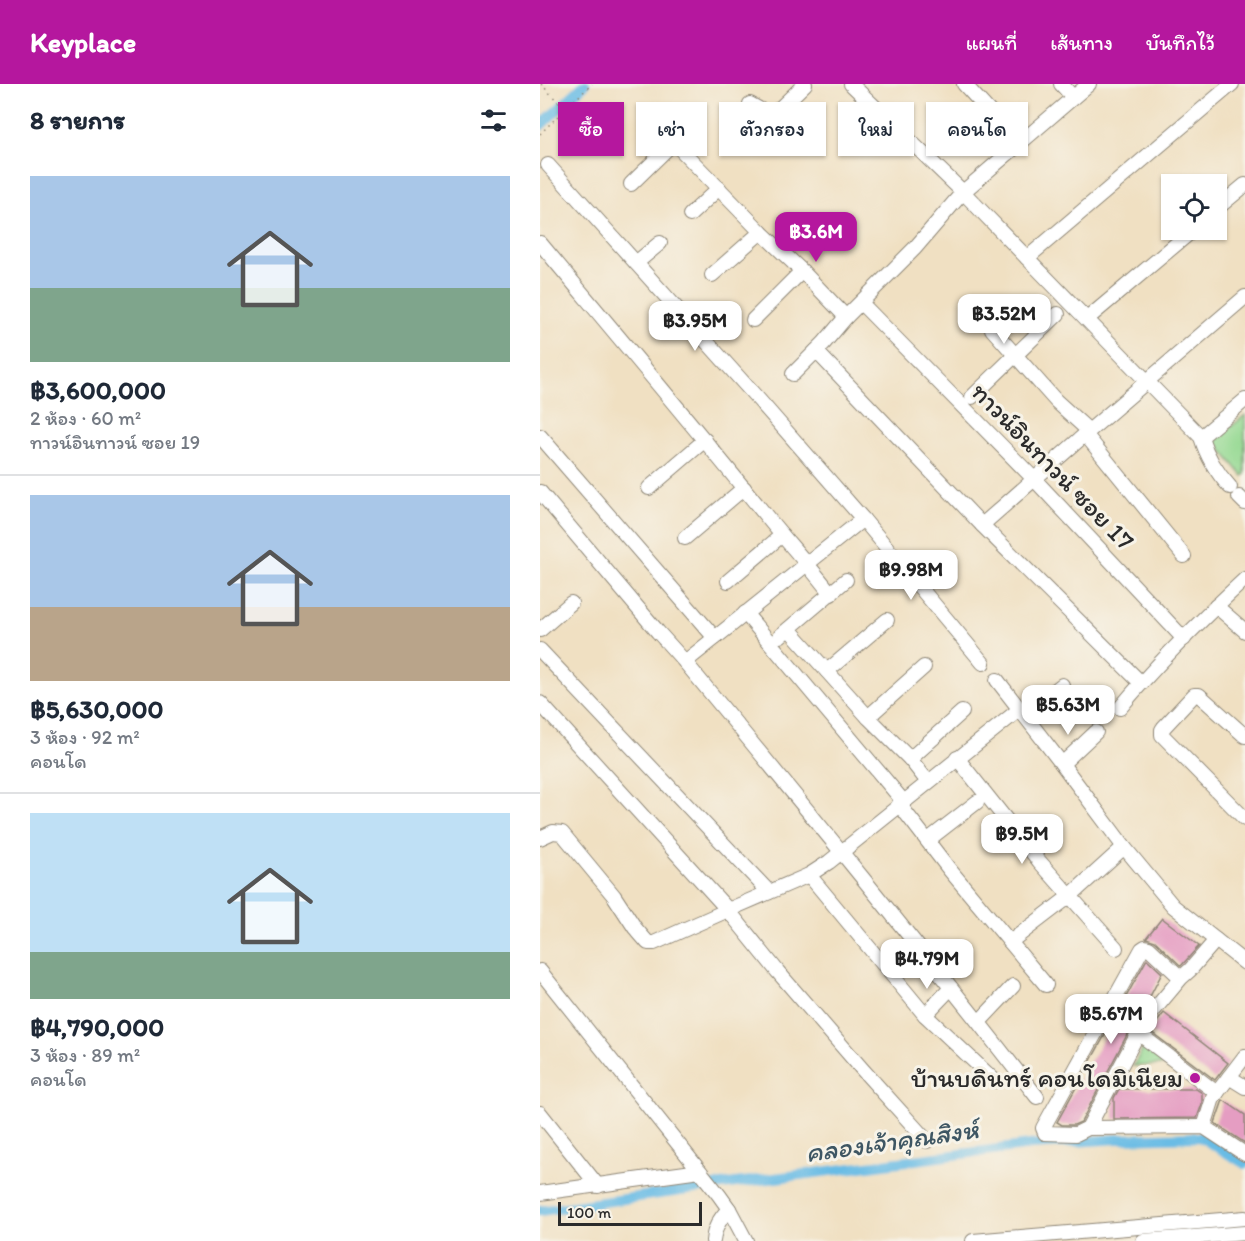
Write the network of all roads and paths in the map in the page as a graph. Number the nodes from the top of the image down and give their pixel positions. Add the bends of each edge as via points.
1 (541, 84) edge
2 (592, 84) edge
3 (805, 84) edge
4 (851, 84) edge
5 (964, 84) edge
6 (1061, 84) edge
7 (1089, 84) edge
8 (1232, 84) edge
9 (1073, 97) junction
10 (559, 102) edge
11 (571, 102) edge
12 (786, 102) edge
13 (980, 102) edge
14 (558, 114) edge
15 (540, 134) edge
16 (1028, 136) edge
17 (660, 156) edge
18 (687, 156) edge
19 (1005, 156) edge
20 (548, 165) dead end
21 (631, 184) dead end
22 (1245, 185) edge
23 (718, 188) junction
24 (963, 192) junction
25 (1227, 200) edge
26 (690, 215) dead end
27 (761, 232) junction
28 (1181, 240) edge
29 (540, 243) edge
30 (660, 243) dead end
31 (1027, 258) junction
32 (636, 263) junction
33 (802, 271) junction
34 (712, 275) dead end
35 (1245, 297) edge
36 (861, 303) junction
37 (1058, 314) dead end
38 (846, 318) junction
39 (1087, 319) junction
40 (753, 320) dead end
41 (992, 329) dead end
42 (816, 351) junction
43 (1015, 356) junction
44 (793, 374) dead end
45 (1146, 381) junction
46 (972, 398) dead end
47 (1245, 400) edge
48 (1087, 433) junction
49 (540, 436) edge
50 (1201, 437) junction
51 (705, 440) junction
52 (1034, 479) junction
53 (650, 488) dead end
54 (744, 488) junction
55 (540, 492) edge
56 (1238, 495) edge
57 (863, 519) junction
58 (982, 525) junction
59 (782, 535) junction
60 (685, 538) dead end
61 (1184, 556) dead end
62 (807, 563) junction
63 (1245, 579) edge
64 (846, 580) dead end
65 (728, 581) dead end
66 (831, 594) junction
67 (571, 603) dead end
68 (1216, 606) junction
69 (745, 613) junction
70 (887, 620) dead end
71 (540, 630) edge
72 (1245, 631) edge
73 (715, 638) junction
74 (1184, 639) junction
75 (540, 650) edge
76 (685, 662) junction
77 (983, 663) dead end
78 (924, 667) dead end
79 (826, 671) junction
80 (997, 680) dead end
81 (1141, 683) junction
82 (1062, 685) dead end
83 (540, 703) edge
84 (1120, 708) dead end
85 (962, 712) dead end
86 (1022, 712) junction
87 (868, 717) junction
88 (1096, 732) dead end
89 (1245, 736) edge
90 (957, 758) junction
91 (910, 759) junction
92 (1062, 764) junction
93 (928, 782) junction
94 (901, 802) junction
95 (977, 802) dead end
96 (1245, 819) edge
97 (540, 838) edge
98 (928, 840) junction
99 (1124, 847) junction
100 (841, 852) junction
101 (809, 875) junction
102 (769, 892) junction
103 (1070, 896) junction
104 (728, 910) junction
105 (1216, 940) junction
106 (1010, 942) junction
107 (1116, 948) dead end
108 (1245, 963) edge
109 (540, 971) edge
110 (1181, 978) junction
111 (1046, 985) dead end
112 (1013, 986) dead end
113 (951, 988) junction
114 (925, 1015) junction
115 (979, 1022) junction
116 (1138, 1033) junction
117 (1245, 1056) edge
118 (1229, 1077) junction
119 (995, 1081) dead end
120 (1245, 1087) edge
121 (1217, 1093) junction
122 (1037, 1098) dead end
123 (540, 1113) edge
124 (1204, 1127) junction
125 (1088, 1128) junction
126 (927, 1141) dead end
127 (1245, 1154) edge
128 (704, 1176) junction
129 (598, 1186) junction
130 (540, 1193) edge
131 (729, 1209) junction
132 (1245, 1218) edge
133 (1245, 1233) edge
134 (1034, 1238) edge
135 (713, 1241) edge
136 (746, 1241) edge
137 (973, 1241) edge
138 (1143, 1241) edge

1 - 10 path
2 - 11 path
3 - 12 street
4 - 24 street
5 - 13 street
6 - 9 street
7 - 9 street
8 - 31 street
9 - 16 street
14 - 15 path
17 - 21 street
18 - 23 street
19 - 24 street
20 - 32 street
22 - 25 street
23 - 26 street
23 - 27 street
24 - 31 street
24 - 36 street
27 - 33 street
27 - 34 street
28 - 39 street
29 - 51 street
30 - 32 street
31 - 39 street
32 - 57 street
33 - 38 street
33 - 40 street
35 - 45 street
36 - 38 street
36 - 52 street, ทาวน์อินทาวน์ ซอย 17
37 - 43 street
38 - 42 street
39 - 45 street
41 - 43 street
42 - 44 street
42 - 58 street
43 - 46 street
43 - 48 street
45 - 48 street
45 - 50 street
47 - 50 street
48 - 52 street
48 - 61 street
49 - 73 street
50 - 56 street via 1218,475
51 - 53 street
51 - 54 street
52 - 58 street
52 - 74 street, ทาวน์อินทาวน์ ซอย 17
54 - 59 street
54 - 60 street
55 - 76 street
57 - 62 street
57 - 77 street
58 - 81 street
59 - 62 street
59 - 65 street
62 - 66 street
62 - 69 street
63 - 68 street
64 - 66 street
66 - 79 street via 785,632
67 - 71 street
68 - 72 street
68 - 74 street
69 - 73 street
69 - 94 street
70 - 79 street
73 - 76 street
74 - 81 street
75 - 102 street
76 - 100 street
78 - 87 street
79 - 87 street
80 - 86 street
81 - 84 street
82 - 86 street
83 - 104 street
85 - 91 street
86 - 90 street
86 - 92 street
87 - 91 street
88 - 92 street
89 - 96 street via 1199,695 1194,695 1162,730 1162,735
90 - 93 street
90 - 103 street
91 - 93 street
92 - 99 street
93 - 94 street
94 - 98 street
94 - 100 street
95 - 98 street
97 - 104 street via 562,833 648,943
98 - 106 street
99 - 103 street
99 - 105 street via 1173,906
100 - 101 street
100 - 113 street
101 - 102 street
101 - 114 street
102 - 104 street
103 - 106 street
103 - 107 street
104 - 126 street via 785,981
105 - 108 street
105 - 110 street
106 - 111 street
109 - 128 street
110 - 116 street
110 - 125 street via 1149,948 1142,950 1043,1128 1045,1133 1076,1134
112 - 115 street
113 - 114 street
113 - 115 street
114 - 119 street
115 - 122 street
116 - 121 street
116 - 125 street
117 - 118 street
118 - 120 street
118 - 121 street
121 - 124 street
123 - 129 street
124 - 125 street
124 - 127 street
128 - 129 street
128 - 131 street
129 - 130 street
131 - 135 street via 717,1224
131 - 136 street
132 - 134 street
133 - 138 street
134 - 137 street

